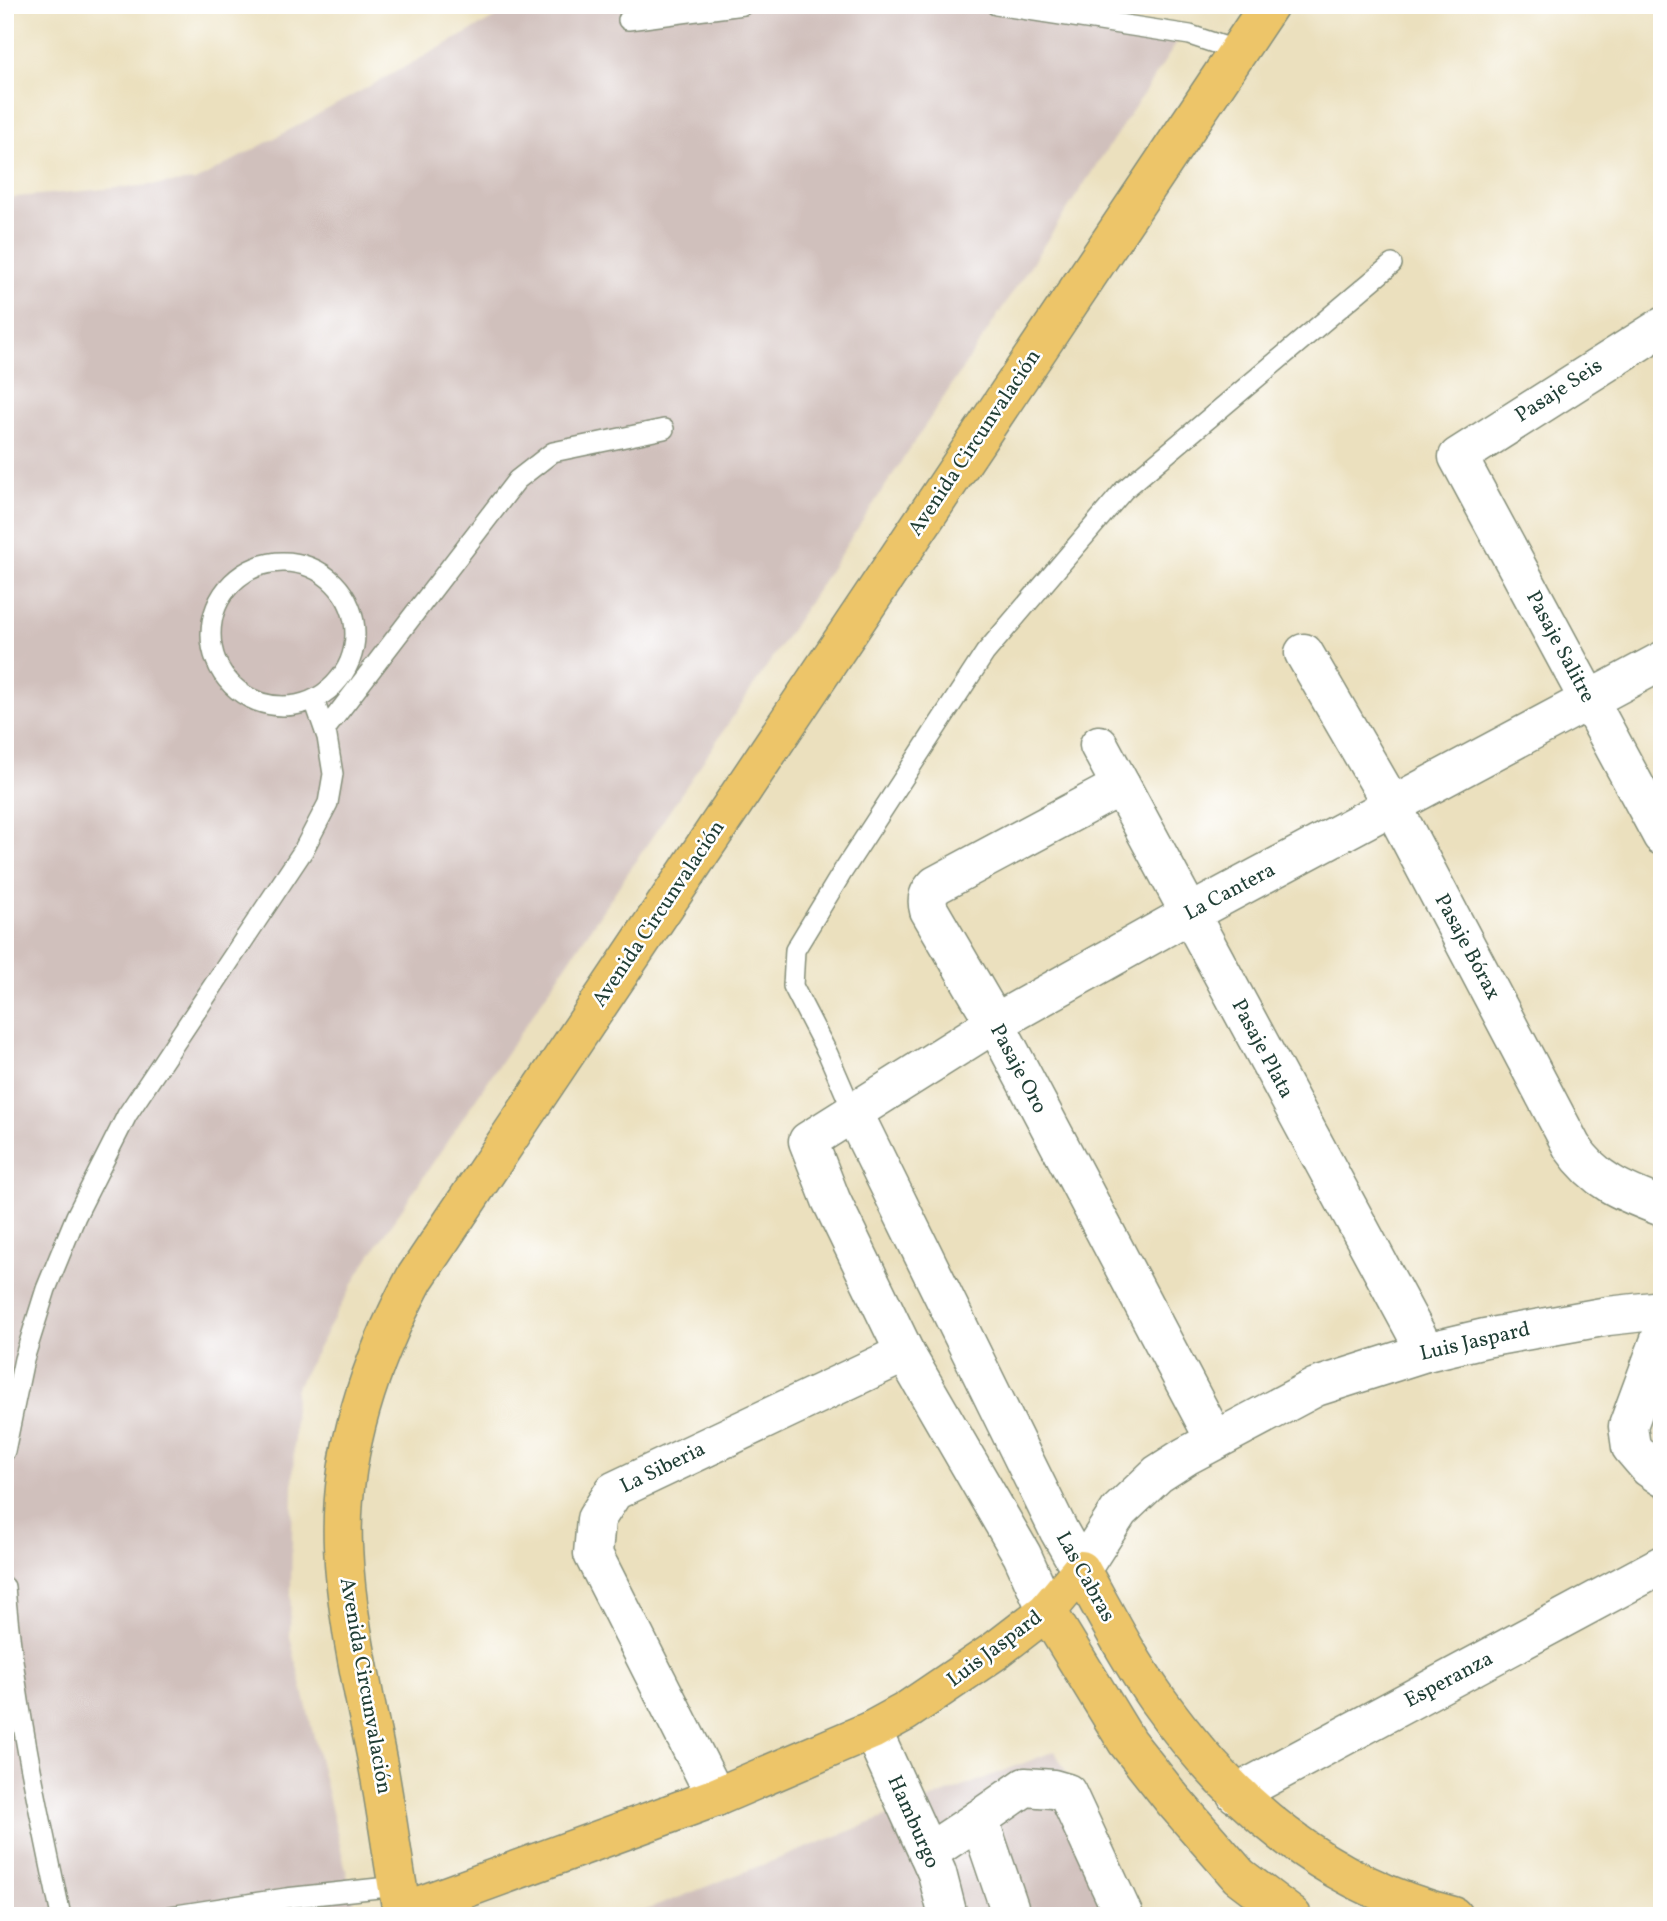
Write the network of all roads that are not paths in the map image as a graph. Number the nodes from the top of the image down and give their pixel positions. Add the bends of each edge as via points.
1 (743, 5) edge
2 (996, 5) edge
3 (1269, 5) edge
4 (628, 20) dead end
5 (1238, 51) junction
6 (1392, 264) dead end
7 (1657, 340) edge
8 (664, 429) dead end
9 (1458, 457) joint
10 (1304, 653) dead end
11 (1662, 662) edge
12 (314, 700) junction
13 (1589, 700) junction
14 (325, 730) junction
15 (1099, 745) dead end
16 (1121, 786) junction
17 (1392, 805) junction
18 (1662, 836) edge
19 (1189, 914) junction
20 (995, 1023) junction
21 (854, 1114) junction
22 (1662, 1207) edge
23 (1662, 1310) edge
24 (1662, 1334) edge
25 (1426, 1352) junction
26 (905, 1353) junction
27 (1215, 1440) junction
28 (5, 1451) edge
29 (1662, 1477) edge
30 (1662, 1565) edge
31 (1081, 1570) junction
32 (5, 1587) edge
33 (1047, 1611) junction
34 (872, 1730) junction
35 (1236, 1794) junction
36 (716, 1797) junction
37 (979, 1819) junction
38 (928, 1853) junction
39 (400, 1905) edge
40 (1438, 1915) edge
41 (61, 1916) edge
42 (170, 1916) edge
43 (948, 1916) edge
44 (1010, 1916) edge
45 (1124, 1916) edge
46 (1292, 1916) edge

1 - 4 lane
2 - 5 lane via 1190,35
3 - 5 main road, Avenida Circunvalación
5 - 39 main road, Avenida Circunvalación via 427,1259 394,1318 362,1402 352,1446 343,1543 353,1639
6 - 21 lane via 1124,490 985,653 843,871 795,950 793,986
7 - 9 street, Pasaje Seis
8 - 14 lane via 553,452 517,480
9 - 13 street, Pasaje Salitre
10 - 17 street, Pasaje Bórax
11 - 13 street, La Cantera
12 - 12 lane via 333,687 348,668 355,645 355,621 347,599 332,580 312,567 288,561 265,563 243,573 225,589 214,611 215,658 226,679 244,695 267,704 291,706
12 - 14 lane
13 - 17 street, La Cantera
13 - 18 street, Pasaje Salitre
14 - 28 lane via 333,774 328,803 303,851 127,1115 76,1216 31,1336
15 - 16 street, Pasaje Plata
16 - 19 street, Pasaje Plata
16 - 20 street, Pasaje Oro via 936,885 927,897 929,910
17 - 19 street, La Cantera
17 - 22 street, Pasaje Bórax via 1572,1147 1596,1176
19 - 20 street, La Cantera
19 - 25 street, Pasaje Plata
20 - 21 street, La Cantera
20 - 27 street, Pasaje Oro
21 - 26 street, La Cantera via 808,1141 831,1200
21 - 31 street, Las Cabras
23 - 25 street, Luis Jaspard via 1545,1325
24 - 29 street via 1628,1426 1631,1447
25 - 27 street, Luis Jaspard via 1316,1387
26 - 33 street via 1022,1555
26 - 36 street, La Siberia via 614,1491 596,1519 593,1554
27 - 31 street, Luis Jaspard via 1158,1474 1119,1511
30 - 35 street, Esperanza
31 - 33 main road, Luis Jaspard
31 - 35 main road, Las Cabras via 1156,1697
32 - 41 lane via 30,1772
33 - 34 main road, Luis Jaspard via 937,1692
33 - 46 main road via 1127,1742 1165,1790 1239,1876
34 - 36 main road, Luis Jaspard
34 - 38 street, Hamburgo
35 - 40 main road, Las Cabras via 1310,1853
36 - 39 main road, Luis Jaspard
37 - 38 street
37 - 44 street
37 - 45 street via 1025,1787 1067,1793
38 - 43 street, Hamburgo
39 - 42 lane via 286,1898

